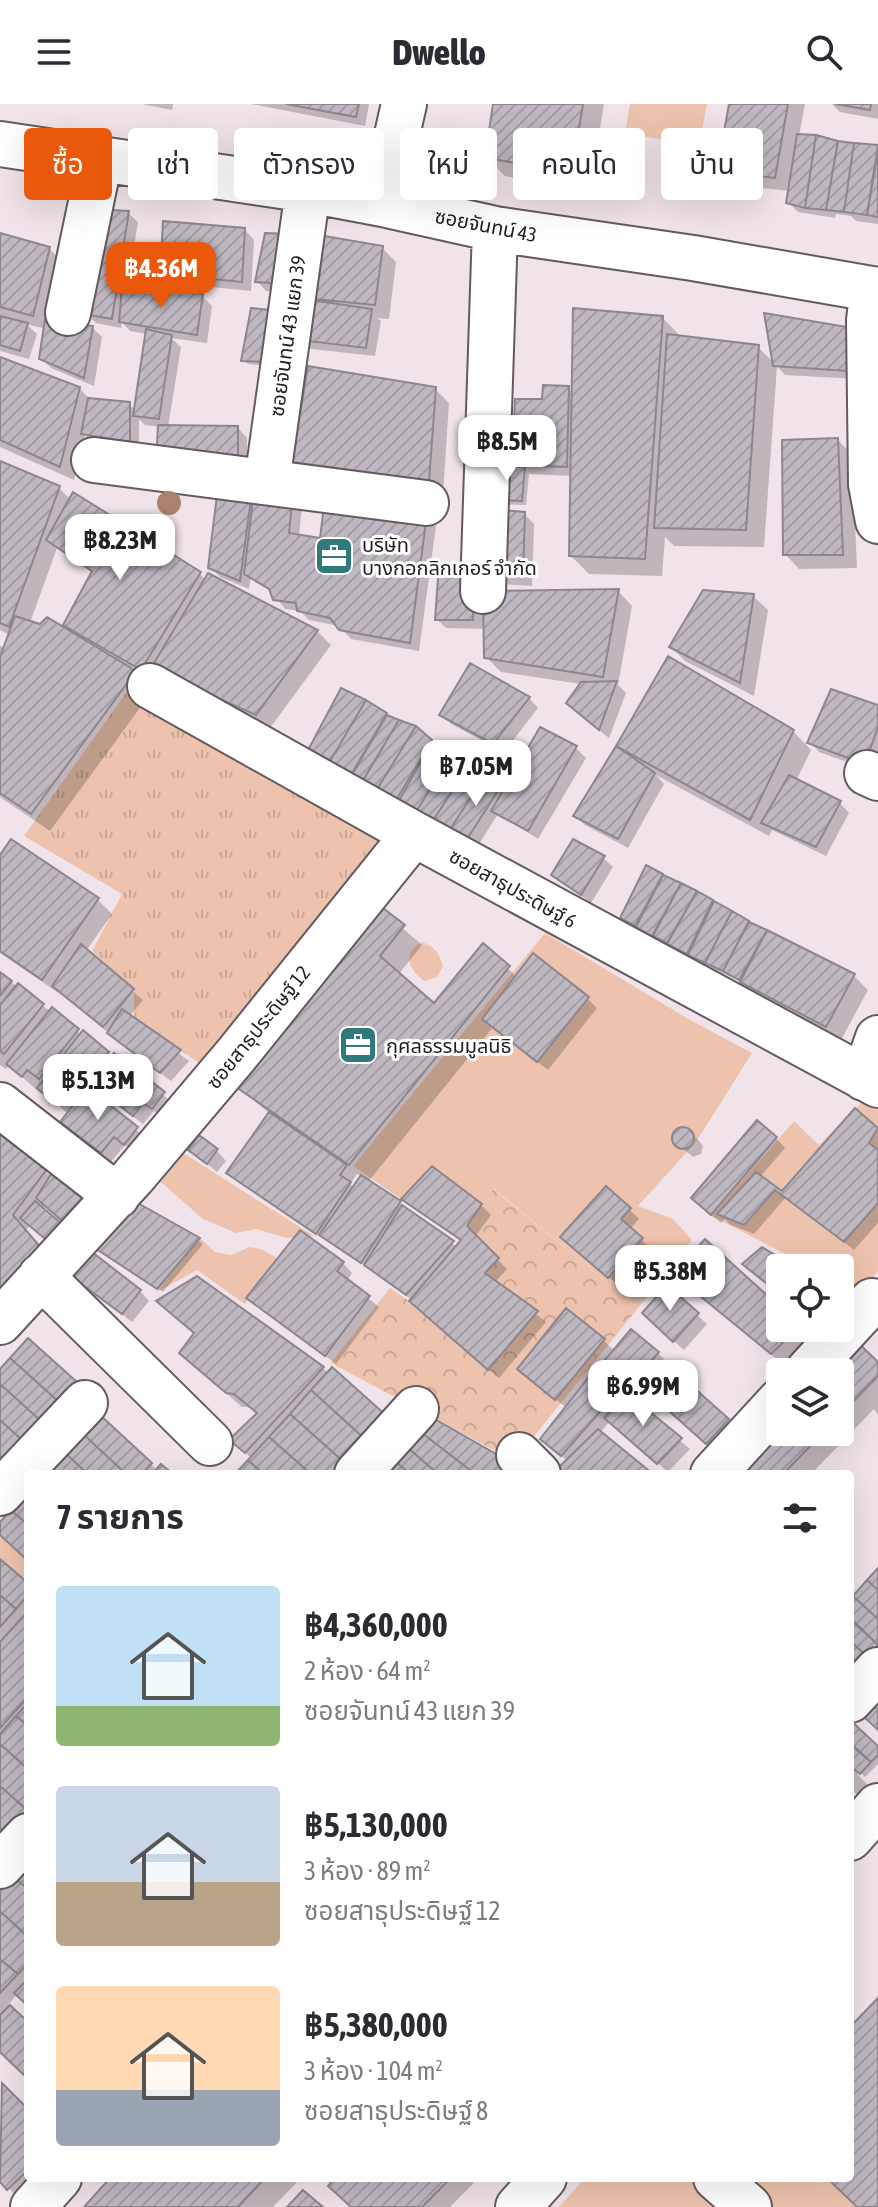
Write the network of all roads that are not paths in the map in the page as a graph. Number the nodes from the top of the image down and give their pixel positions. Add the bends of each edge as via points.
1 (404, 104) edge
2 (0, 144) edge
3 (24, 148) edge
4 (112, 161) edge
5 (234, 179) edge
6 (91, 200) edge
7 (307, 200) edge
8 (361, 200) edge
9 (387, 205) junction
10 (495, 229) junction
11 (875, 289) edge
12 (68, 313) dead end
13 (94, 460) dead end
14 (267, 482) junction
15 (426, 503) dead end
16 (878, 521) edge
17 (483, 591) dead end
18 (150, 686) dead end
19 (414, 834) junction
20 (873, 1067) edge
21 (0, 1105) edge
22 (117, 1196) junction
23 (41, 1276) junction
24 (872, 1301) dead end
25 (0, 1322) edge
26 (820, 1358) edge
27 (85, 1403) dead end
28 (416, 1409) dead end
29 (766, 1416) edge
30 (210, 1443) dead end
31 (361, 1470) edge
32 (717, 1470) edge
33 (0, 1493) edge
34 (878, 1670) edge
35 (854, 1696) edge
36 (878, 1806) edge
37 (854, 1833) edge
38 (24, 1840) edge
39 (0, 1866) edge
40 (55, 2182) edge
41 (540, 2182) edge
42 (721, 2182) edge
43 (33, 2207) edge
44 (518, 2207) edge
45 (749, 2207) edge

1 - 9 street
2 - 3 street, ซอยจันทน์ 43
4 - 5 street, ซอยจันทน์ 43
6 - 12 street
7 - 14 street, ซอยจันทน์ 43 แยก 39
8 - 9 street, ซอยจันทน์ 43
9 - 10 street, ซอยจันทน์ 43
10 - 11 street, ซอยจันทน์ 43
10 - 17 street
11 - 16 street via 869,320 871,484
13 - 14 street
14 - 15 street
18 - 19 street, ซอยสาธุประดิษฐ์ 6
19 - 20 street, ซอยสาธุประดิษฐ์ 6
19 - 22 street, ซอยสาธุประดิษฐ์ 12
21 - 22 street
22 - 23 street, ซอยสาธุประดิษฐ์ 12
23 - 25 street, ซอยสาธุประดิษฐ์ 12
23 - 30 street
24 - 26 street
27 - 33 street
28 - 31 street
29 - 32 street
34 - 35 street
36 - 37 street
38 - 39 street
40 - 43 street
41 - 44 street
42 - 45 street

